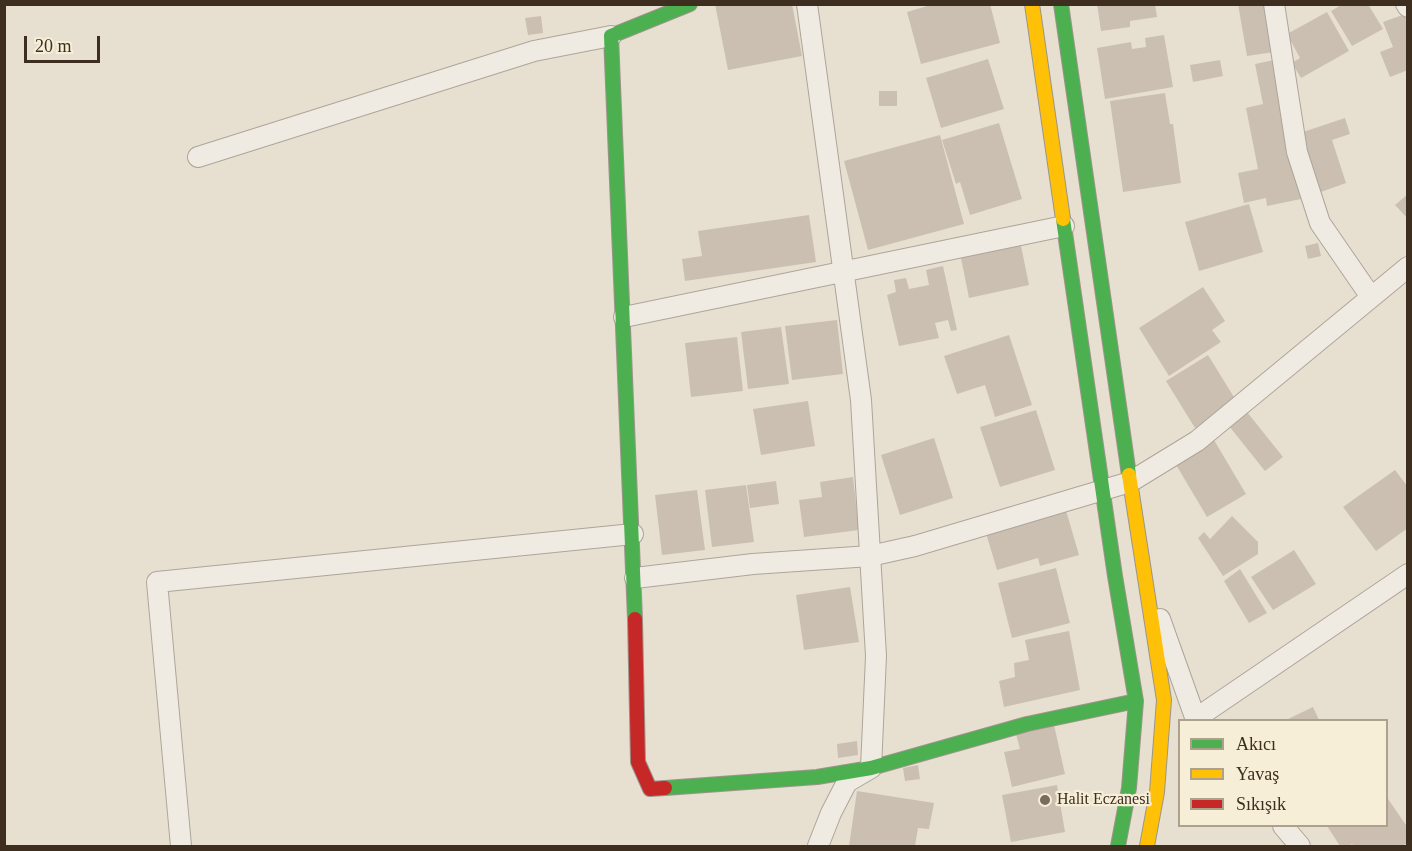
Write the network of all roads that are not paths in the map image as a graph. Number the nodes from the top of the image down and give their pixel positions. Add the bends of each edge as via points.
1 (690, 4) edge
2 (807, 4) edge
3 (1032, 4) edge
4 (1061, 4) edge
5 (1274, 4) edge
6 (611, 36) junction
7 (198, 157) dead end
8 (1064, 226) junction
9 (1407, 267) edge
10 (843, 272) junction
11 (1371, 297) junction
12 (624, 317) junction
13 (1130, 482) junction
14 (1103, 491) junction
15 (633, 534) junction
16 (870, 556) junction
17 (1143, 571) junction
18 (1407, 574) edge
19 (635, 578) junction
20 (1136, 701) junction
21 (1196, 719) edge
22 (1197, 719) edge
23 (871, 768) junction
24 (1285, 827) edge
25 (181, 846) edge
26 (818, 846) edge
27 (1118, 846) edge
28 (1147, 846) edge
29 (1300, 846) edge

1 - 6 street
2 - 10 street
3 - 8 street
4 - 13 street
5 - 11 street via 1296,152 1320,224
6 - 7 street via 534,51
6 - 12 street
8 - 10 street
8 - 14 street
9 - 11 street
10 - 12 street
10 - 16 street via 861,400
11 - 13 street via 1197,441
12 - 15 street
13 - 14 street
13 - 17 street
14 - 16 street
14 - 20 street
15 - 19 street
15 - 25 street via 157,582
16 - 19 street
16 - 23 street via 876,656
17 - 21 street
17 - 28 street via 1164,700 1157,792
18 - 22 street
19 - 23 street via 638,762 650,789 817,777
20 - 23 street via 1027,724
20 - 27 street via 1129,788
23 - 26 street via 847,782
24 - 29 street

